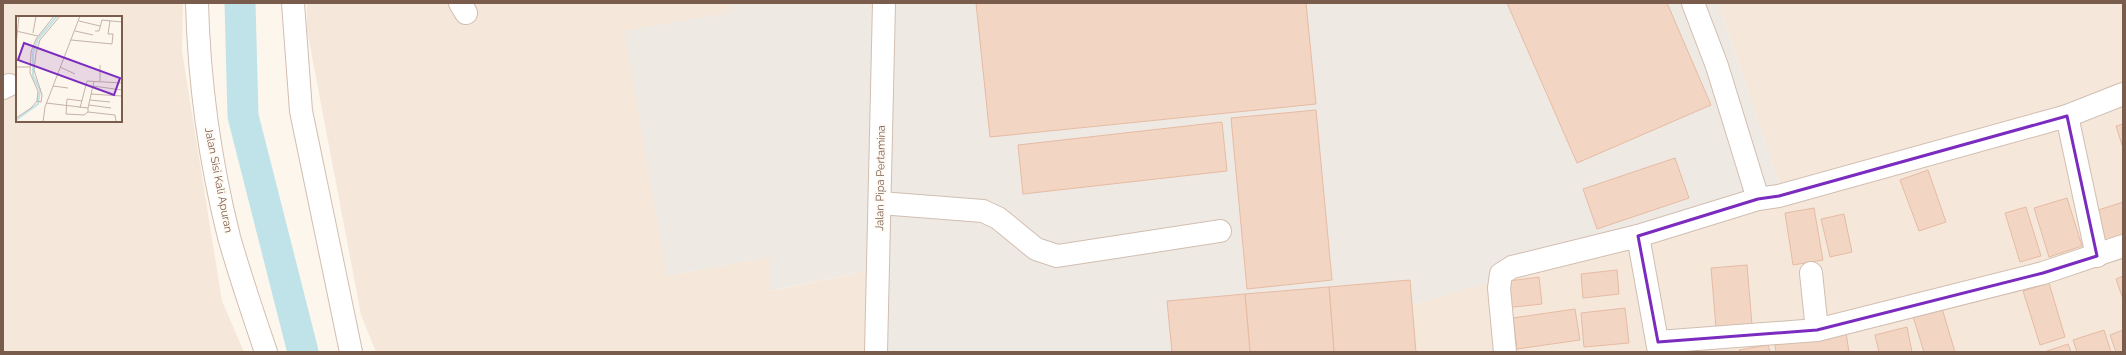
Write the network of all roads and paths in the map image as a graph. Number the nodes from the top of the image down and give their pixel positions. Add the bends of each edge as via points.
1 (197, 3) edge
2 (293, 3) edge
3 (884, 3) edge
4 (1693, 3) edge
5 (2123, 94) edge
6 (2067, 116) junction
7 (1758, 199) junction
8 (880, 203) junction
9 (1220, 231) dead end
10 (1638, 236) junction
11 (2123, 246) edge
12 (2097, 256) junction
13 (1811, 273) dead end
14 (1817, 330) junction
15 (1658, 347) edge
16 (266, 352) edge
17 (351, 352) edge
18 (876, 352) edge
19 (1505, 352) edge

1 - 16 street, Jalan Sisi Kali Apuran via 198,53 218,184 229,237
2 - 17 street via 301,111
3 - 8 street, Jalan Pipa Pertamina
4 - 7 street via 1717,66
5 - 6 street
6 - 7 street via 1779,196
6 - 12 street
7 - 10 street
8 - 9 street via 983,211 998,218 1036,249 1057,256
8 - 18 street, Jalan Pipa Pertamina
10 - 15 street
10 - 19 street via 1512,267 1501,274 1499,288
11 - 12 street
12 - 14 street via 2043,273
13 - 14 street
14 - 15 street

